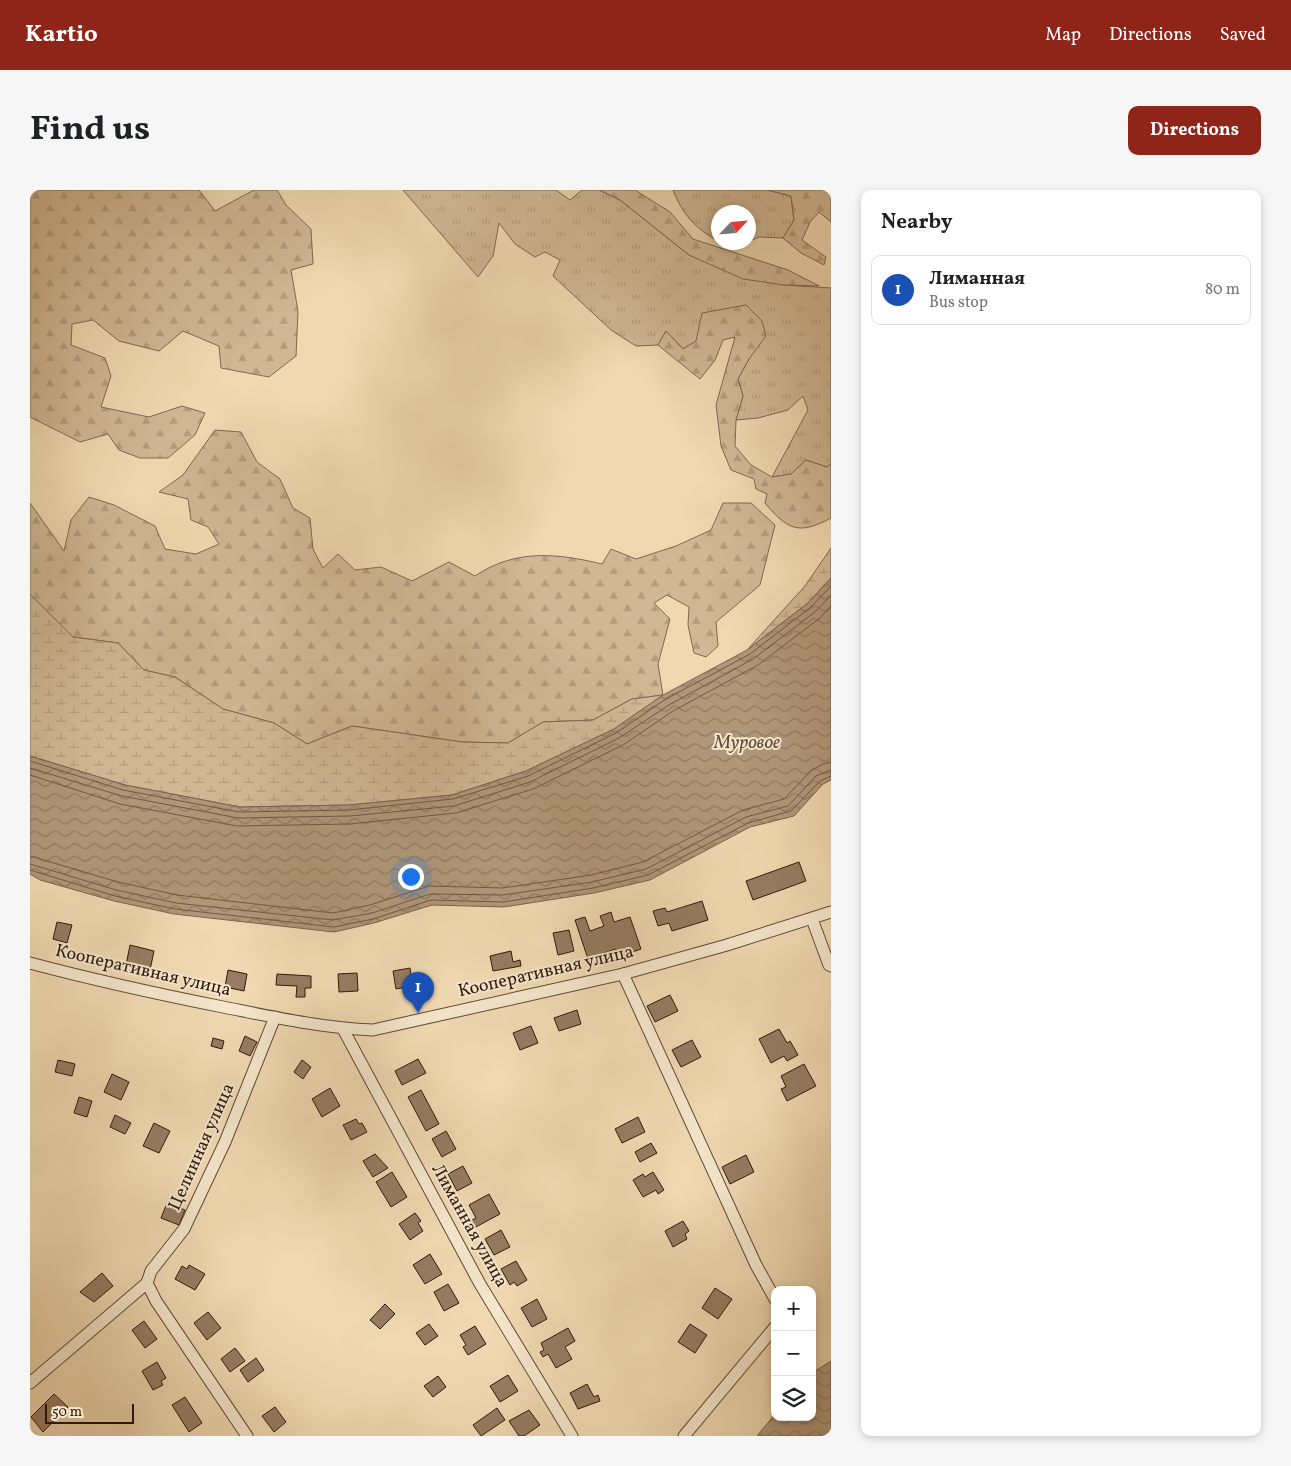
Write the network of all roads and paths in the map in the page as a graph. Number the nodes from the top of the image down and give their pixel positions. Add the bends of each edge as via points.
1 (831, 912) edge
2 (812, 919) junction
3 (30, 963) edge
4 (831, 966) edge
5 (623, 974) junction
6 (275, 1017) junction
7 (342, 1029) junction
8 (148, 1283) junction
9 (771, 1292) edge
10 (771, 1331) edge
11 (30, 1383) edge
12 (247, 1436) edge
13 (572, 1436) edge
14 (684, 1436) edge

1 - 2 street, Кооперативная улица
2 - 4 street
2 - 5 street, Кооперативная улица
3 - 6 street, Кооперативная улица via 105,983
5 - 7 street, Кооперативная улица via 373,1030
5 - 9 street
6 - 7 street, Кооперативная улица
6 - 8 street, Целинная улица via 225,1142 184,1229 150,1271
7 - 13 street, Лиманная улица via 480,1284
8 - 11 street, Целинная улица
8 - 12 street via 156,1301
10 - 14 street

